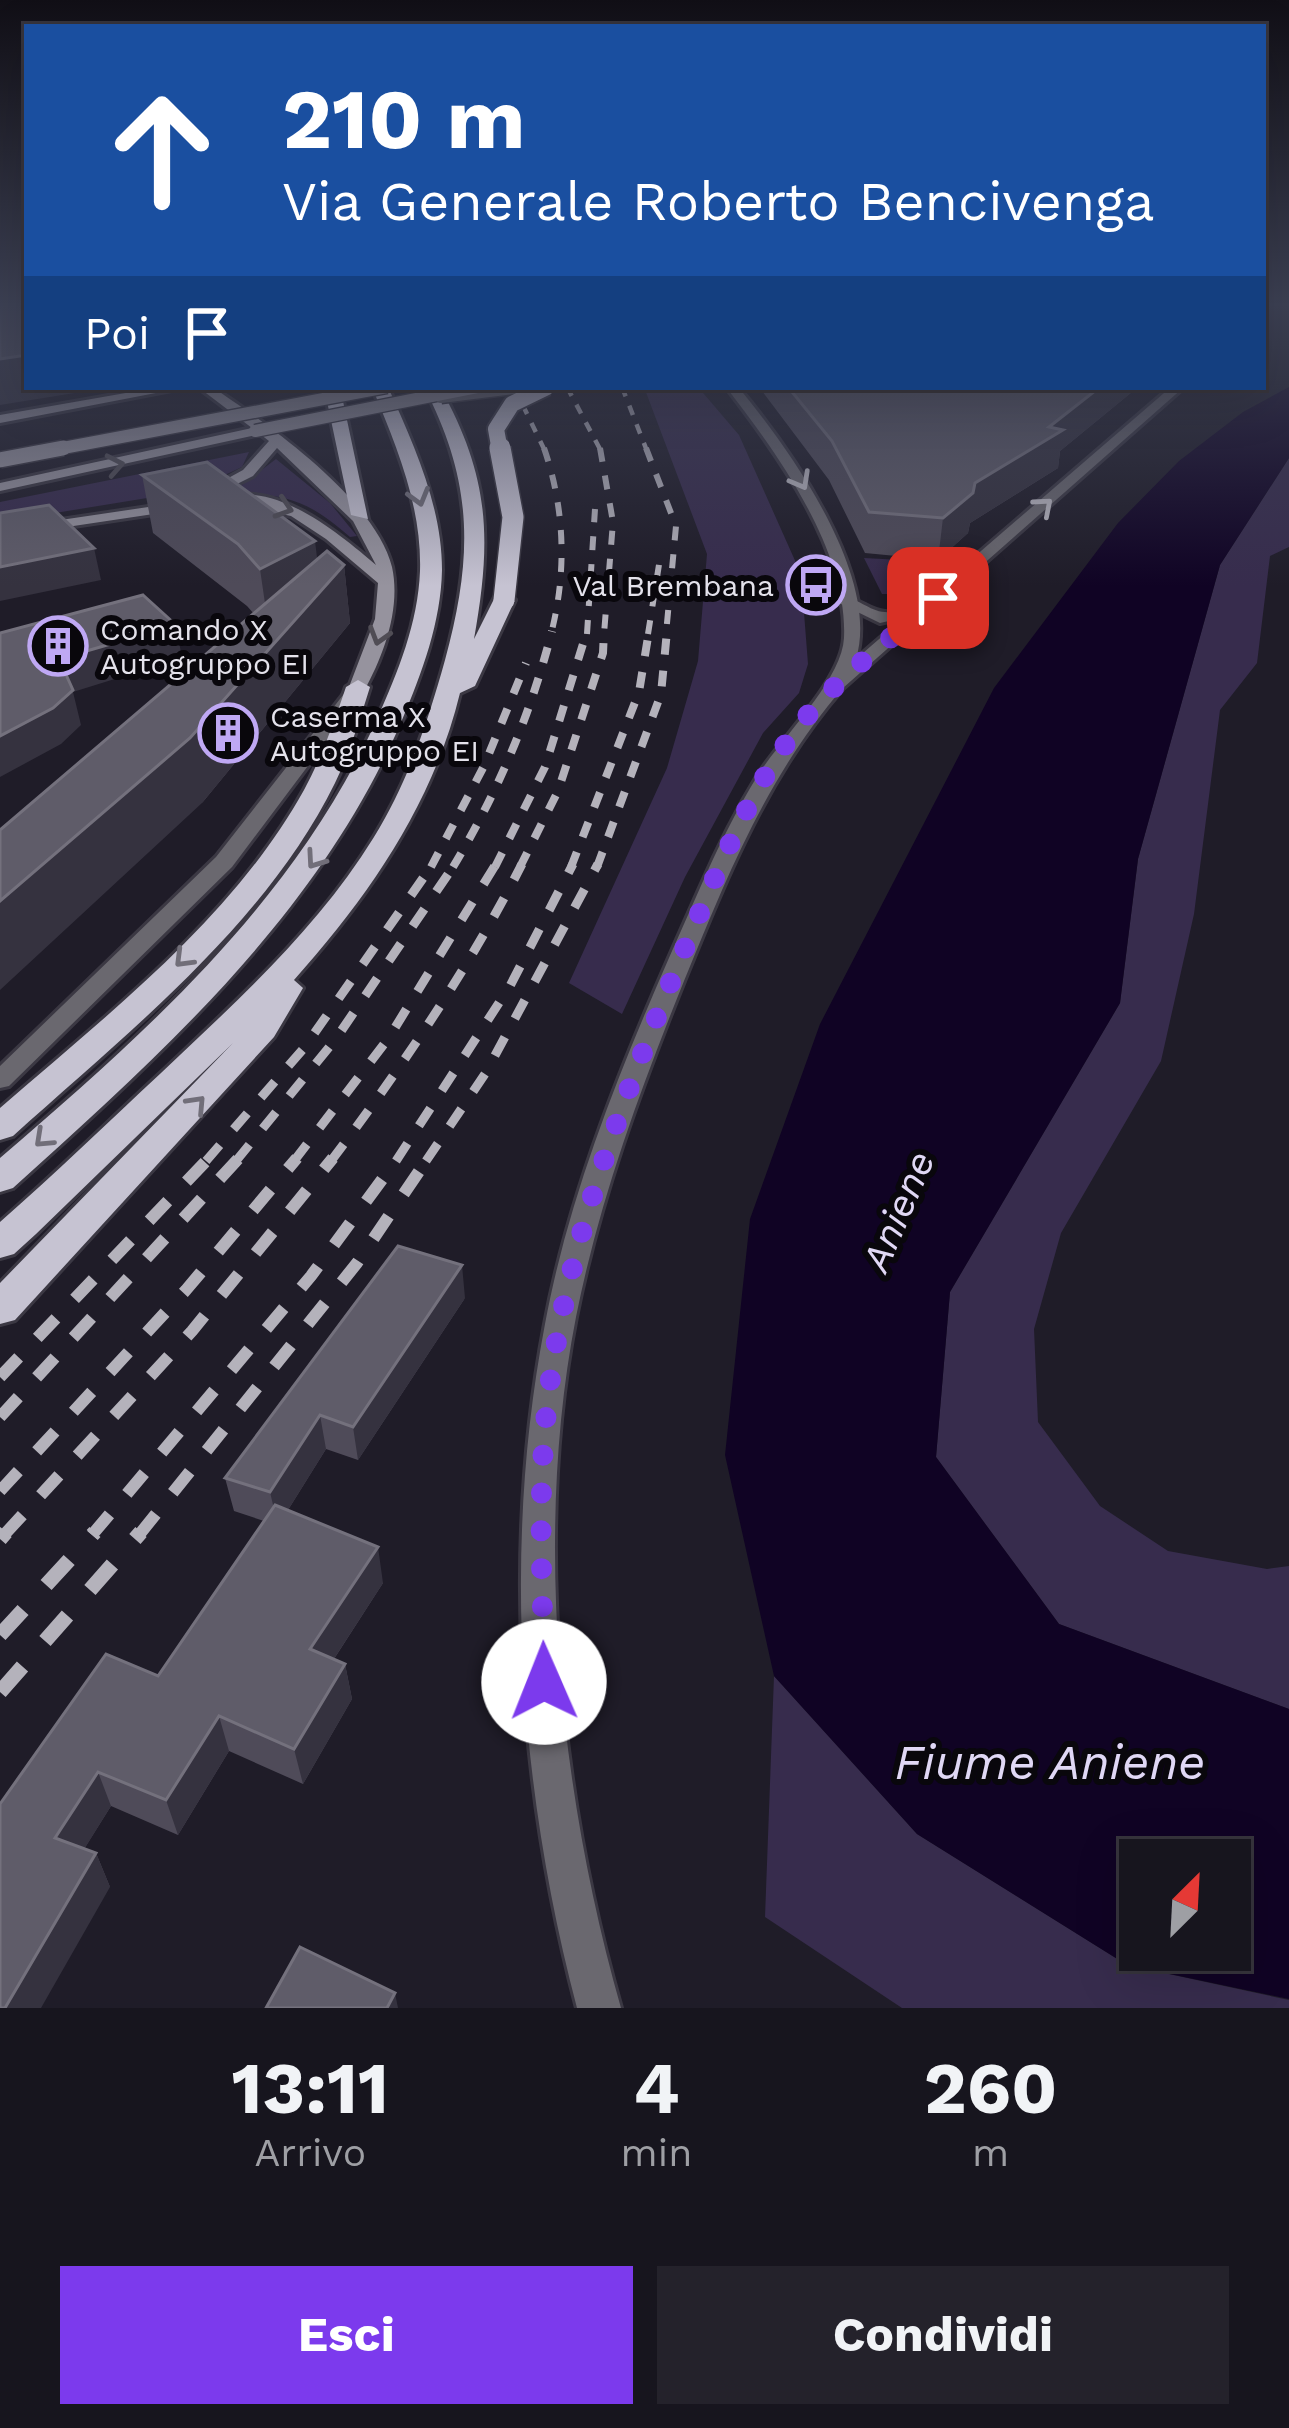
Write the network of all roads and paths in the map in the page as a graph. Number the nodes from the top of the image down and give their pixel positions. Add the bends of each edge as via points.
1 (119, 399) edge
2 (167, 399) edge
3 (223, 399) edge
4 (322, 399) edge
5 (335, 399) edge
6 (388, 399) edge
7 (397, 399) edge
8 (427, 399) edge
9 (523, 399) edge
10 (742, 399) edge
11 (1165, 399) edge
12 (231, 404) junction
13 (0, 419) edge
14 (276, 441) junction
15 (0, 460) edge
16 (0, 487) edge
17 (127, 512) junction
18 (362, 515) junction
19 (0, 533) edge
20 (385, 581) junction
21 (845, 600) junction
22 (924, 611) junction
23 (837, 684) junction
24 (358, 688) junction
25 (445, 720) junction
26 (301, 960) junction
27 (0, 1080) edge
28 (0, 1128) edge
29 (0, 1179) edge
30 (0, 1244) edge
31 (0, 1310) edge
32 (591, 2000) edge

1 - 13 main road
2 - 12 main road
3 - 12 main road
4 - 15 main road, bridge
5 - 18 highway
6 -> 29 highway via 424,515 431,572 418,646 362,786 317,859 242,946
16 -> 7 main road, bridge
8 - 25 highway via 465,454 479,516 473,589
9 - 25 highway, bridge via 496,429 513,518 504,600
10 -> 21 street via 801,481
22 -> 11 street
12 - 14 main road
14 - 17 main road via 231,484
14 - 18 main road
17 - 19 main road
17 -> 20 main road via 241,501 287,506
18 - 20 main road
20 -> 24 main road via 383,631
21 - 22 street via 880,618
21 - 23 street via 852,640
22 - 23 street
23 - 32 street via 778,756 708,894 624,1105 560,1322 545,1422 544,1682
24 - 27 street via 224,862
24 -> 28 highway via 326,775 269,862 171,970
25 - 26 highway via 401,818
26 - 30 highway
31 -> 26 highway via 243,1053

